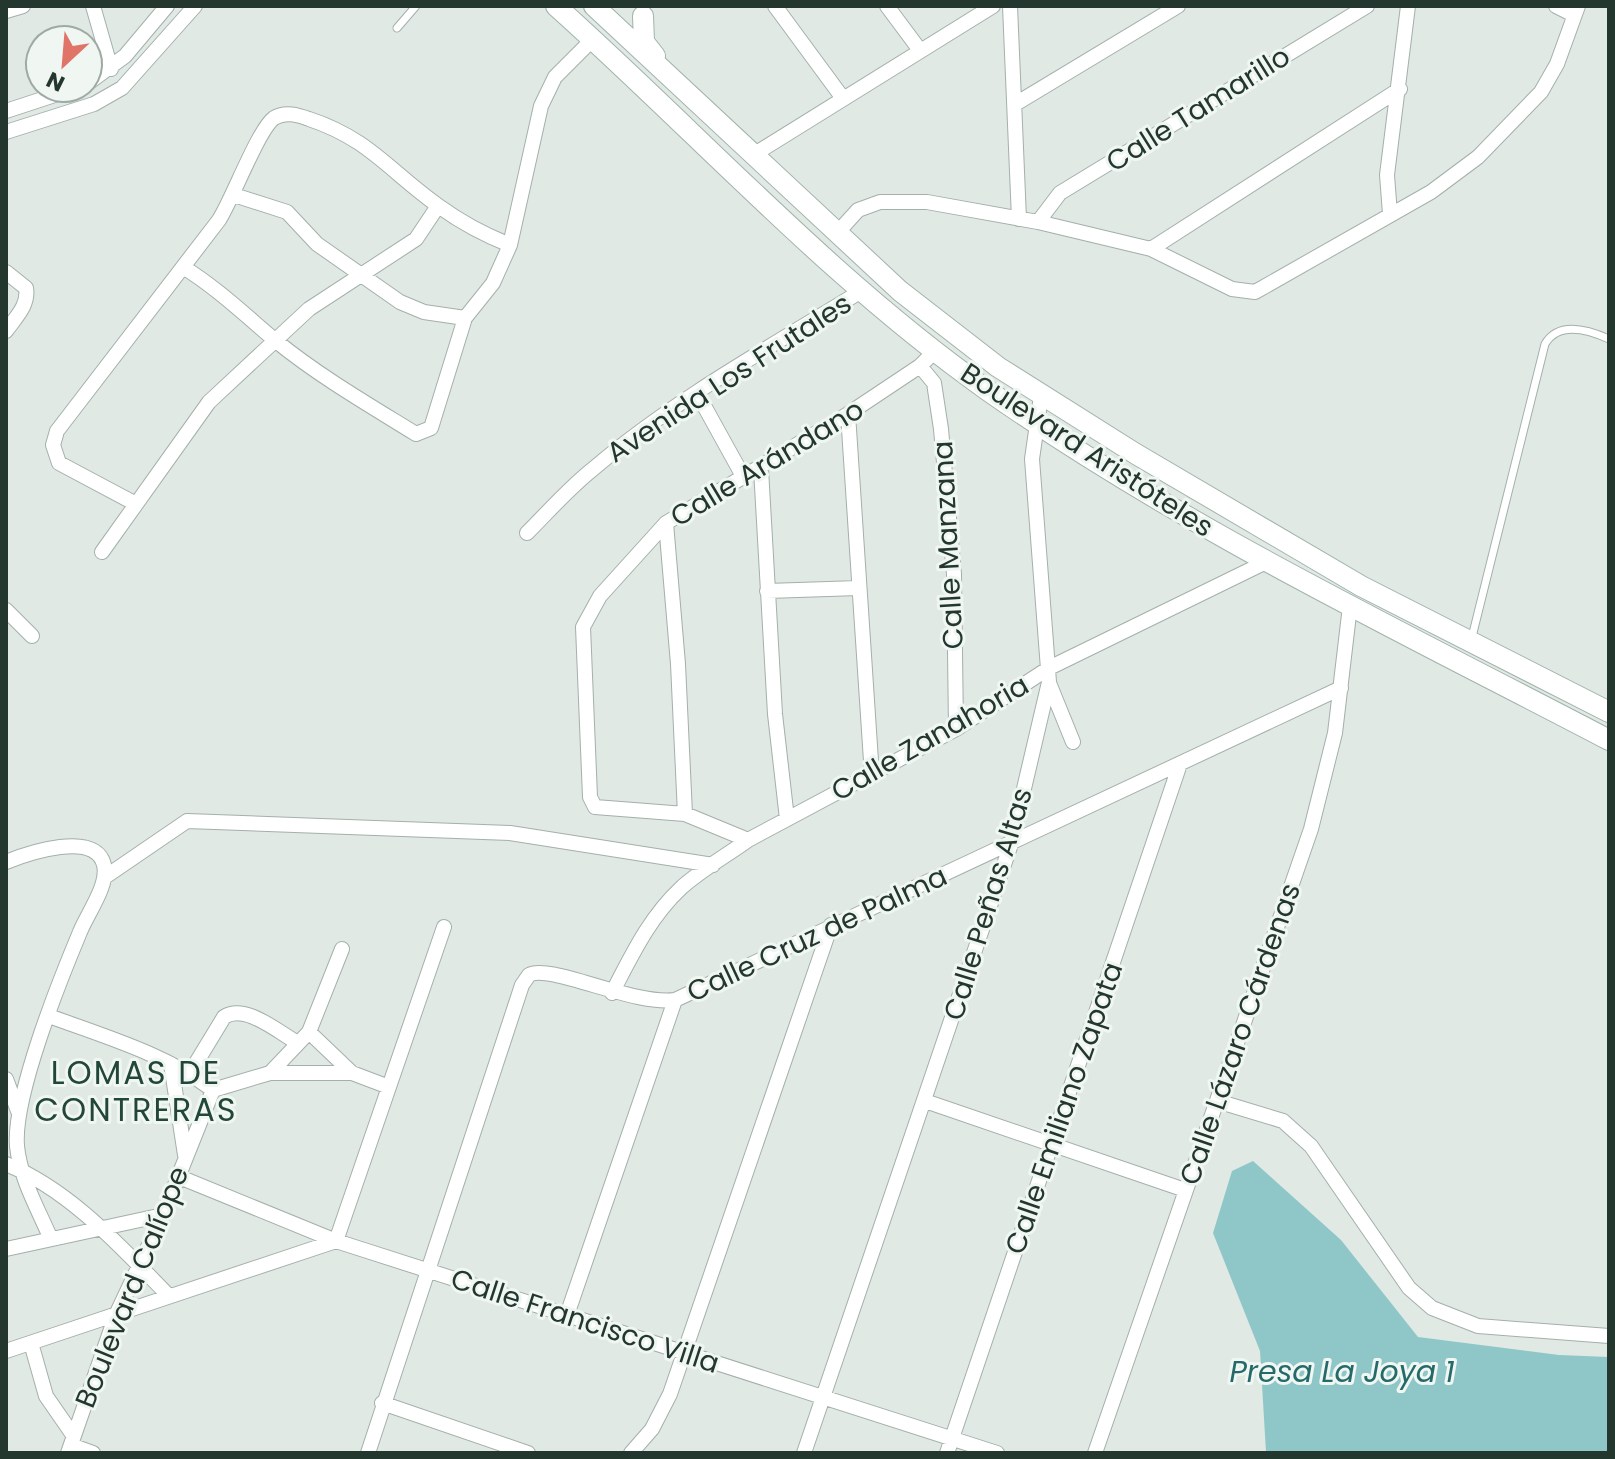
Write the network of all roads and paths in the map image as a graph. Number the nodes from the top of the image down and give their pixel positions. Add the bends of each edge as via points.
1 (23, 6) edge
2 (93, 6) edge
3 (167, 6) edge
4 (195, 6) edge
5 (416, 6) edge
6 (556, 6) edge
7 (775, 6) edge
8 (887, 6) edge
9 (993, 6) edge
10 (1010, 6) edge
11 (1178, 6) edge
12 (1367, 6) edge
13 (1408, 6) edge
14 (1556, 6) edge
15 (595, 7) edge
16 (1576, 10) edge
17 (6, 11) edge
18 (644, 11) edge
19 (397, 28) dead end
20 (593, 37) junction
21 (632, 43) junction
22 (919, 49) junction
23 (111, 69) junction
24 (104, 73) edge
25 (1400, 89) junction
26 (842, 97) junction
27 (695, 103) junction
28 (1017, 103) junction
29 (28, 104) edge
30 (73, 104) edge
31 (6, 111) edge
32 (74, 112) junction
33 (6, 132) edge
34 (753, 155) junction
35 (234, 195) junction
36 (438, 206) junction
37 (1390, 214) junction
38 (1019, 219) junction
39 (1038, 222) junction
40 (838, 232) junction
41 (510, 245) junction
42 (1151, 249) junction
43 (183, 267) junction
44 (6, 272) edge
45 (361, 275) junction
46 (863, 290) junction
47 (465, 318) junction
48 (6, 331) edge
49 (1609, 339) edge
50 (277, 341) junction
51 (936, 350) junction
52 (920, 366) junction
53 (697, 393) junction
54 (1041, 396) junction
55 (848, 414) junction
56 (1036, 423) junction
57 (761, 469) junction
58 (744, 478) junction
59 (136, 504) junction
60 (666, 523) junction
61 (527, 533) dead end
62 (102, 552) dead end
63 (1266, 562) junction
64 (859, 588) junction
65 (767, 591) junction
66 (1350, 606) junction
67 (6, 610) edge
68 (32, 636) dead end
69 (1471, 641) junction
70 (1049, 675) junction
71 (1341, 688) junction
72 (1609, 712) edge
73 (956, 729) junction
74 (1609, 740) edge
75 (1073, 742) dead end
76 (1180, 764) junction
77 (872, 776) junction
78 (685, 814) junction
79 (787, 819) junction
80 (748, 840) junction
81 (1011, 844) junction
82 (6, 862) edge
83 (713, 865) junction
84 (105, 877) junction
85 (831, 925) junction
86 (444, 927) dead end
87 (342, 949) dead end
88 (612, 993) junction
89 (675, 1000) junction
90 (49, 1016) junction
91 (309, 1032) junction
92 (298, 1043) junction
93 (171, 1064) junction
94 (190, 1073) junction
95 (270, 1073) junction
96 (352, 1073) junction
97 (6, 1079) edge
98 (389, 1087) junction
99 (213, 1090) junction
100 (925, 1101) junction
101 (1217, 1101) junction
102 (18, 1111) junction
103 (1052, 1144) junction
104 (185, 1155) junction
105 (6, 1164) edge
106 (21, 1170) junction
107 (177, 1176) junction
108 (1185, 1190) junction
109 (163, 1215) junction
110 (104, 1230) junction
111 (50, 1237) junction
112 (336, 1241) junction
113 (6, 1249) edge
114 (138, 1264) junction
115 (426, 1270) junction
116 (168, 1295) junction
117 (116, 1315) junction
118 (567, 1315) junction
119 (1609, 1336) edge
120 (31, 1343) junction
121 (6, 1351) edge
122 (685, 1353) junction
123 (824, 1396) junction
124 (382, 1403) junction
125 (952, 1437) junction
126 (71, 1445) edge
127 (93, 1453) edge
128 (368, 1453) edge
129 (528, 1453) edge
130 (631, 1453) edge
131 (804, 1453) edge
132 (947, 1453) edge
133 (997, 1453) edge
134 (1095, 1453) edge

1 - 17 street
2 - 23 street
3 - 23 street
4 - 32 street via 122,88
5 - 19 lane
6 - 20 street, Boulevard Aristóteles
7 - 26 street
8 - 22 street
9 - 22 street
10 - 28 street
11 - 28 street
12 - 39 street, Calle Tamarillo via 1060,193
13 - 25 street
14 - 16 street
15 - 20 street
15 - 21 street, Boulevard Aristóteles
16 - 37 street via 1550,78 1530,104 1450,179
18 - 21 street
18 - 27 street via 644,42 695,93
20 - 21 street via 624,48
20 - 41 street via 555,77 541,106
20 - 46 street, Boulevard Aristóteles
21 - 27 street, Boulevard Aristóteles
22 - 26 street
23 - 24 street
25 - 37 street via 1387,175
25 - 42 street
26 - 34 street
27 - 34 street, Boulevard Aristóteles
28 - 38 street
29 - 31 street
30 - 32 street
32 - 33 street
34 - 40 street, Boulevard Aristóteles
35 - 36 street via 262,134 273,118 284,114 355,138
35 - 43 street
35 - 45 street via 287,212 317,244
36 - 41 street
36 - 45 street via 416,239
37 - 42 street via 1255,292 1232,289
38 - 39 street
38 - 40 street via 927,202 880,202 858,210
39 - 42 street
40 - 54 street, Boulevard Aristóteles via 933,318
41 - 47 street via 493,283
43 - 50 street
43 - 59 street via 57,431 53,445 59,463 70,472
44 - 48 street via 27,295
45 - 47 street via 424,312
45 - 50 street via 309,309
46 - 51 street, Boulevard Aristóteles
46 - 53 street, Avenida Los Frutales
47 - 50 street via 431,428 425,433 416,434 371,407
49 - 69 lane via 1573,329 1554,333 1545,344
50 - 59 street via 209,402
51 - 52 street, Calle Arándano
51 - 56 street, Boulevard Aristóteles
52 - 55 street, Calle Arándano
52 - 73 street, Calle Manzana via 934,383 941,429 954,574
53 - 58 street
53 - 61 street, Avenida Los Frutales via 590,470
54 - 56 street, Calle Peñas Altas
54 - 69 street, Boulevard Aristóteles via 1361,586
55 - 57 street, Calle Arándano
55 - 64 street
56 - 63 street, Boulevard Aristóteles
56 - 70 street, Calle Peñas Altas via 1032,459
57 - 58 street, Calle Arándano
57 - 65 street
58 - 60 street, Calle Arándano
59 - 62 street
60 - 78 street
60 - 78 street, Calle Arándano via 600,596 583,627 590,797 595,807 605,810
63 - 66 street, Boulevard Aristóteles
63 - 70 street, Calle Zanahoria
64 - 65 street
64 - 77 street
65 - 79 street
66 - 71 street, Calle Lázaro Cárdenas
66 - 74 street, Boulevard Aristóteles
67 - 68 street
69 - 72 street, Boulevard Aristóteles
70 - 73 street, Calle Zanahoria
70 - 75 street
70 - 81 street, Calle Peñas Altas
71 - 76 street, Calle Cruz de Palma
71 - 101 street, Calle Lázaro Cárdenas via 1311,829
73 - 77 street, Calle Zanahoria
76 - 81 street, Calle Cruz de Palma
76 - 103 street, Calle Emiliano Zapata
77 - 79 street, Calle Zanahoria
78 - 80 street
79 - 80 street, Calle Zanahoria
80 - 83 street, Calle Zanahoria
81 - 85 street, Calle Cruz de Palma
81 - 100 street, Calle Peñas Altas
82 - 84 street via 85,846 101,858
83 - 84 street via 510,833 187,821
83 - 88 street, Calle Zanahoria via 664,905
84 - 90 street
85 - 89 street, Calle Cruz de Palma
85 - 122 street
86 - 98 street
87 - 91 street
88 - 89 street, Calle Cruz de Palma
88 - 115 street, Calle Cruz de Palma via 545,970 529,975 522,985
89 - 118 street
90 - 93 street
90 - 102 street
91 - 92 street
91 - 96 street
92 - 94 street via 233,1012 224,1017
92 - 95 street
93 - 94 street
93 - 104 street
94 - 99 street
95 - 96 street
95 - 99 street
96 - 98 street
97 - 102 street
98 - 112 street
99 - 104 street, Boulevard Calíope
100 - 103 street
100 - 123 street, Calle Peñas Altas
101 - 108 street, Calle Lázaro Cárdenas
101 - 119 street via 1283,1121 1311,1146 1409,1288 1432,1308 1478,1326
102 - 106 street
103 - 108 street
103 - 125 street, Calle Emiliano Zapata
104 - 107 street, Boulevard Calíope
105 - 106 street
106 - 110 street
106 - 111 street
107 - 109 street, Boulevard Calíope
107 - 112 street, Calle Francisco Villa
108 - 134 street, Calle Lázaro Cárdenas
109 - 110 street
109 - 114 street, Boulevard Calíope
110 - 111 street
110 - 114 street
111 - 113 street
112 - 115 street, Calle Francisco Villa
112 - 116 street
114 - 116 street
114 - 117 street, Boulevard Calíope
115 - 118 street, Calle Francisco Villa
115 - 124 street
116 - 117 street
117 - 120 street
117 - 126 street, Boulevard Calíope
118 - 122 street, Calle Francisco Villa
120 - 121 street
120 - 126 street via 46,1396
122 - 123 street, Calle Francisco Villa
122 - 130 street via 652,1429
123 - 125 street, Calle Francisco Villa
123 - 131 street, Calle Peñas Altas
124 - 128 street
124 - 129 street
125 - 132 street, Calle Emiliano Zapata
125 - 133 street, Calle Francisco Villa
126 - 127 street

